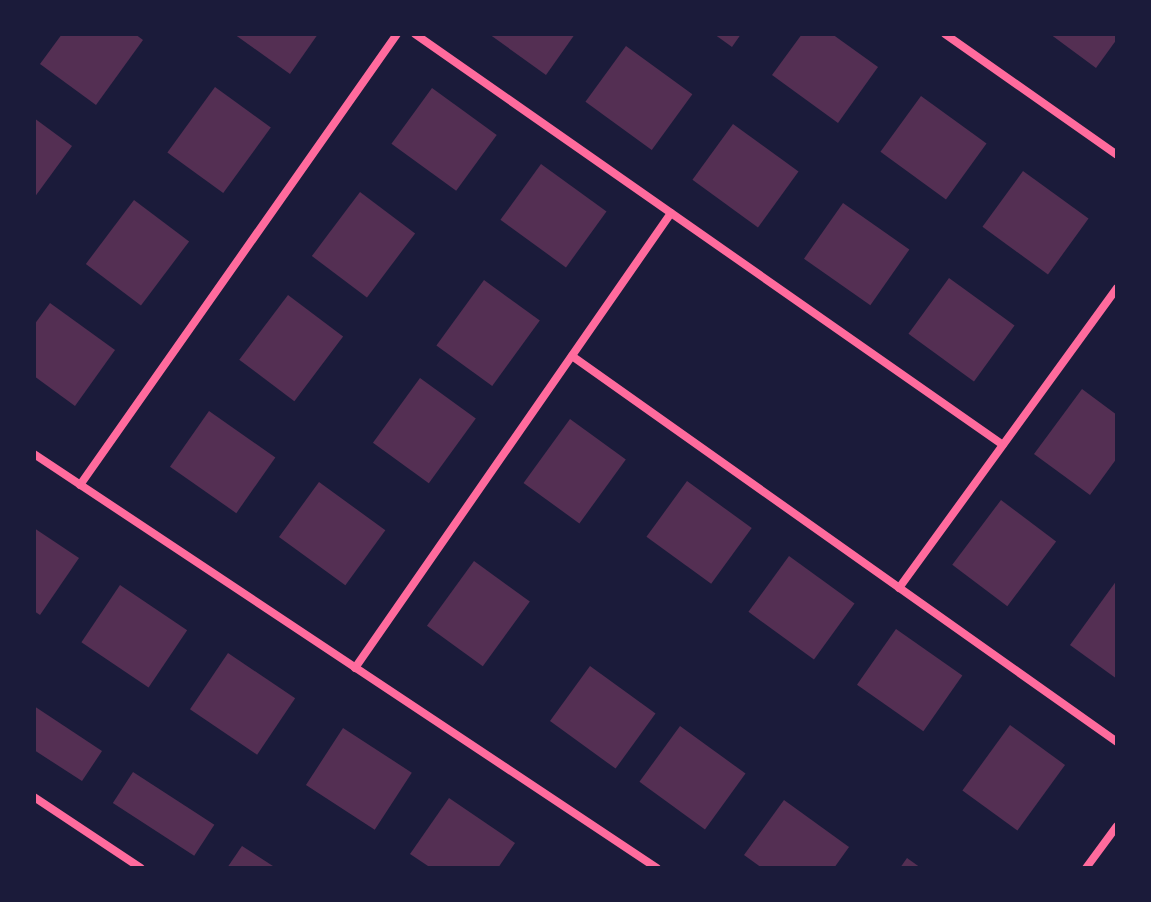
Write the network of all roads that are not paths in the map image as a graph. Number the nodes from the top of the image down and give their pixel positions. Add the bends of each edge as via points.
1 (397, 34) edge
2 (415, 34) edge
3 (945, 34) edge
4 (1117, 155) edge
5 (671, 213) junction
6 (1117, 288) edge
7 (572, 356) junction
8 (1003, 445) junction
9 (34, 454) edge
10 (80, 485) junction
11 (899, 588) junction
12 (355, 668) junction
13 (1117, 742) edge
14 (34, 797) edge
15 (1117, 826) edge
16 (141, 868) edge
17 (657, 868) edge
18 (1086, 868) edge

1 - 10 street
2 - 5 street
3 - 4 street
5 - 7 street
5 - 8 street
6 - 8 street
7 - 11 street
7 - 12 street
8 - 11 street
9 - 10 street
10 - 12 street
11 - 13 street
12 - 17 street
14 - 16 street
15 - 18 street

